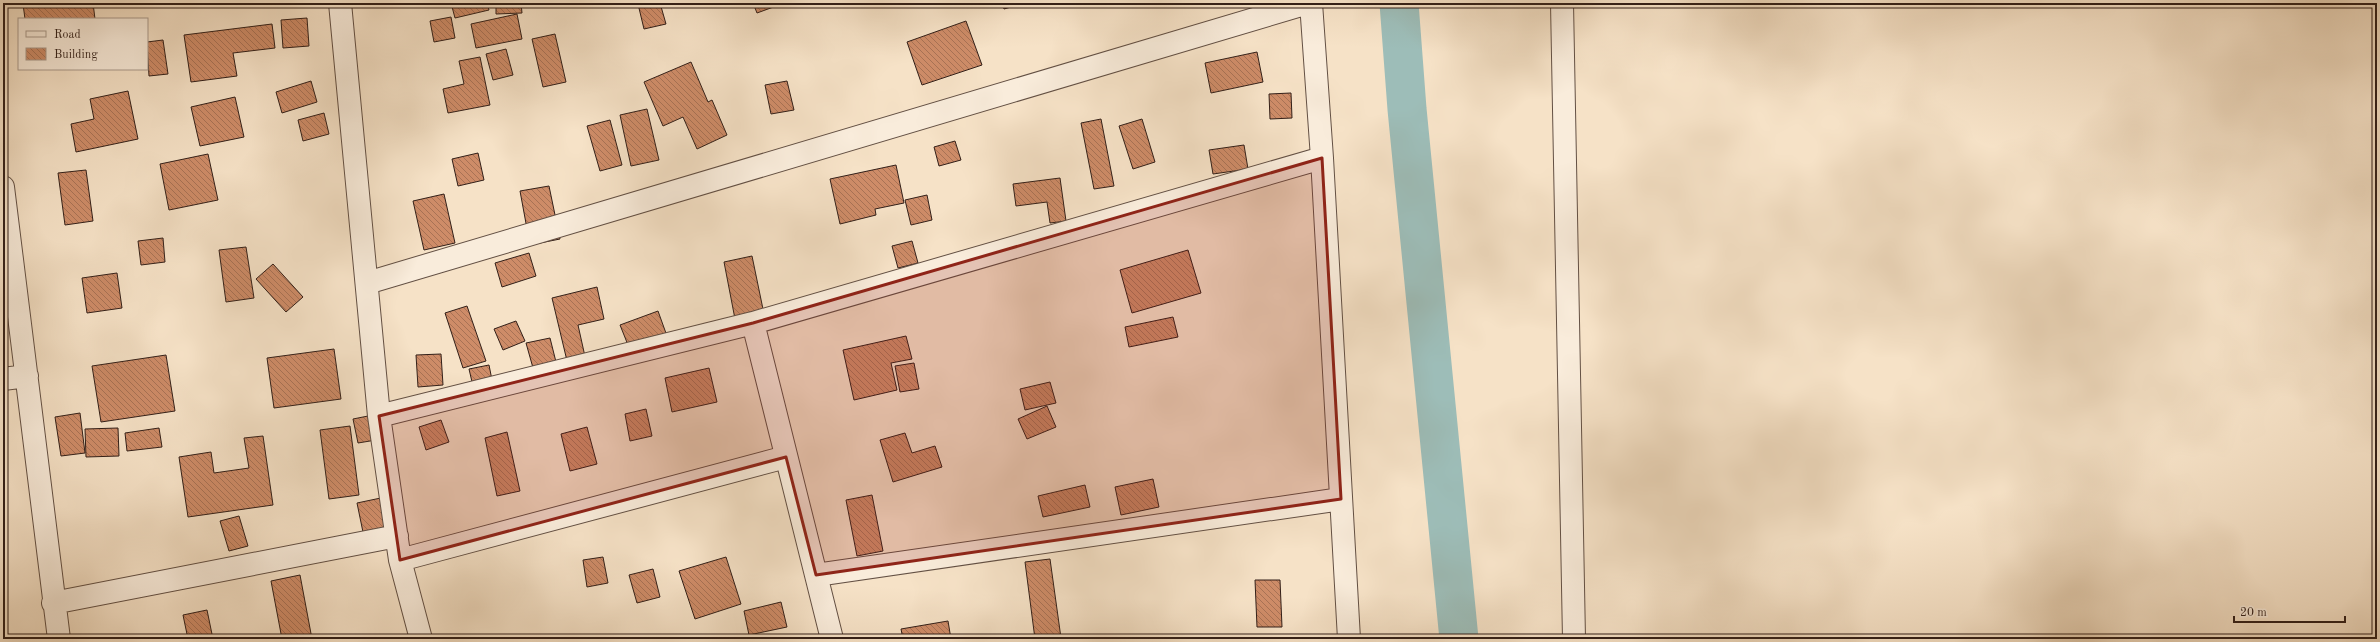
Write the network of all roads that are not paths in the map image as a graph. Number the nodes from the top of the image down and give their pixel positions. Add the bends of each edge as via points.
1 (340, 3) edge
2 (1309, 3) edge
3 (1562, 3) edge
4 (1322, 158) junction
5 (3, 187) edge
6 (6, 242) edge
7 (367, 283) junction
8 (753, 323) junction
9 (26, 376) junction
10 (3, 379) edge
11 (379, 416) junction
12 (786, 457) junction
13 (1341, 498) junction
14 (397, 536) junction
15 (400, 560) junction
16 (816, 575) junction
17 (53, 604) junction
18 (59, 639) edge
19 (421, 639) edge
20 (832, 639) edge
21 (1349, 639) edge
22 (1574, 639) edge

1 - 7 street
2 - 4 street
2 - 7 street
3 - 22 street
4 - 8 street
4 - 13 street
5 - 6 street
6 - 9 street
7 - 11 street
8 - 11 street
8 - 12 street
9 - 10 street
9 - 17 street
11 - 14 street
12 - 15 street
12 - 16 street
13 - 16 street
13 - 21 street
14 - 15 street
14 - 17 street
15 - 19 street
16 - 20 street
17 - 18 street

